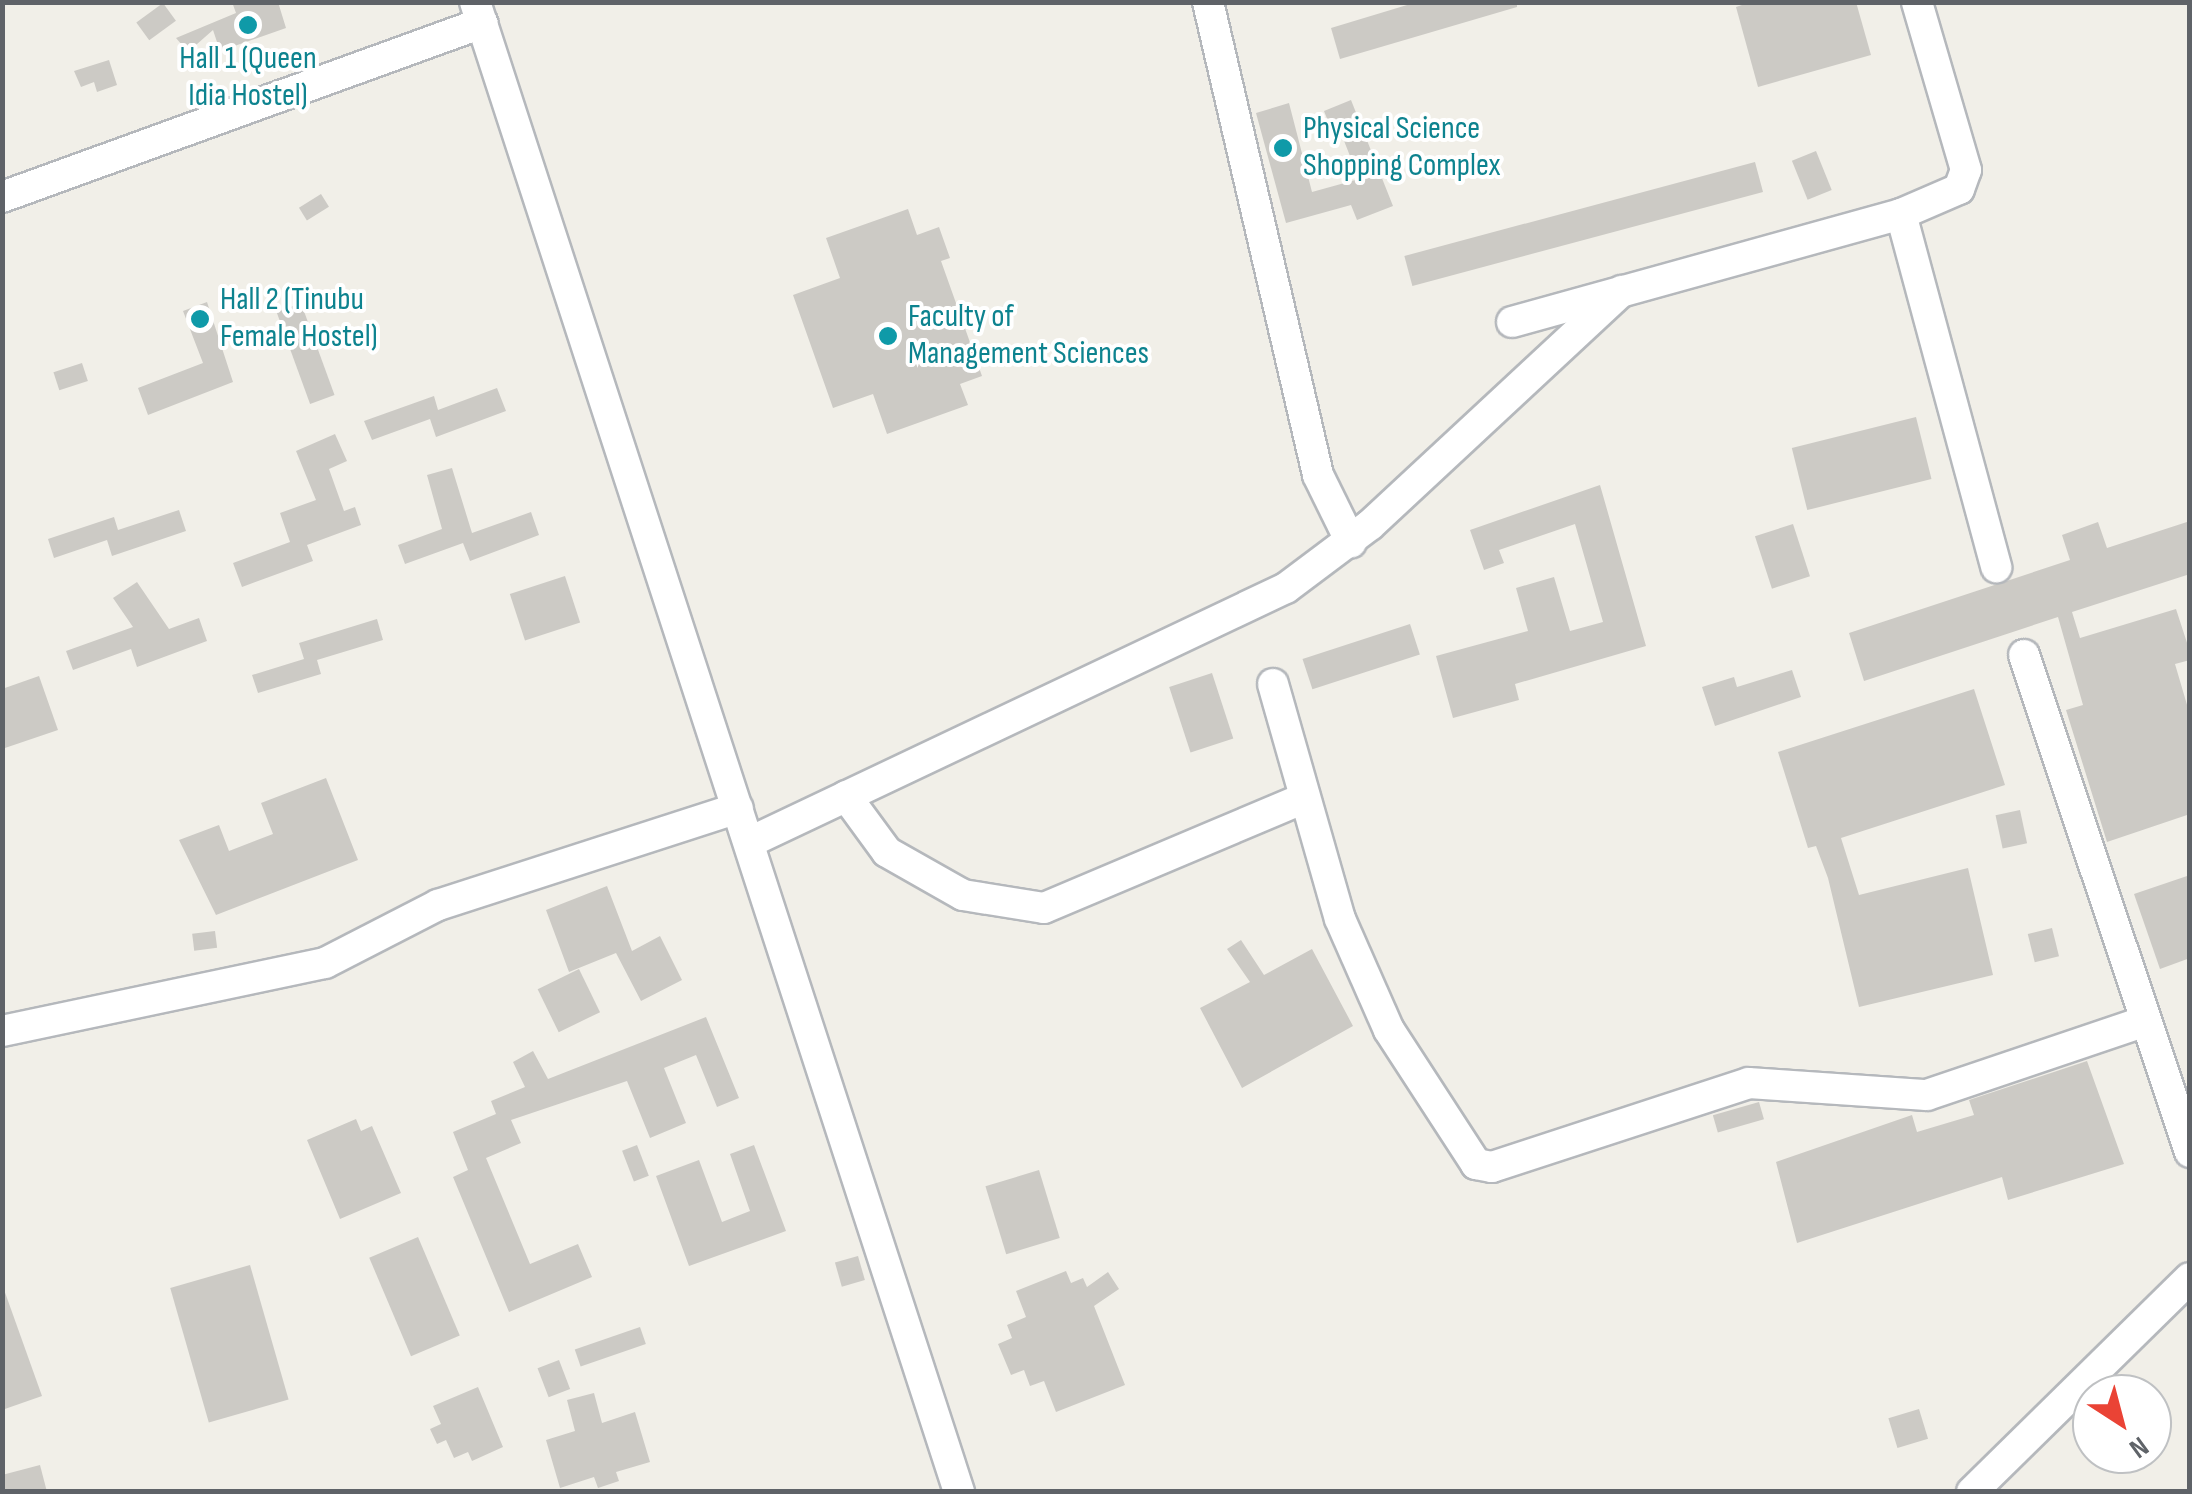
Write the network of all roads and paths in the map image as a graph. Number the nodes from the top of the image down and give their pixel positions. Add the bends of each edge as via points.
1 (1208, 2) edge
2 (1918, 2) edge
3 (477, 8) edge
4 (2, 197) edge
5 (1901, 214) junction
6 (1622, 291) junction
7 (1512, 322) dead end
8 (1351, 542) junction
9 (1996, 567) dead end
10 (2024, 655) dead end
11 (1273, 684) dead end
12 (846, 796) junction
13 (1304, 798) junction
14 (738, 808) junction
15 (750, 842) junction
16 (2145, 1021) junction
17 (2, 1031) edge
18 (2190, 1152) edge
19 (2190, 1278) edge
20 (959, 1492) edge
21 (1972, 1492) edge

1 - 8 street via 1318,475
2 - 5 street via 1966,179 1959,189
3 - 4 street
3 - 14 street
5 - 6 street
5 - 9 street
6 - 7 street
6 - 8 street
8 - 12 street via 1286,588
10 - 16 street
11 - 13 street
12 - 13 street via 886,852 963,895 1044,908
12 - 15 street
13 - 16 street via 1340,920 1389,1030 1476,1164 1492,1167 1749,1083 1927,1096
14 - 15 street
14 - 17 street via 438,905 325,964
15 - 20 street
16 - 18 street
19 - 21 street

